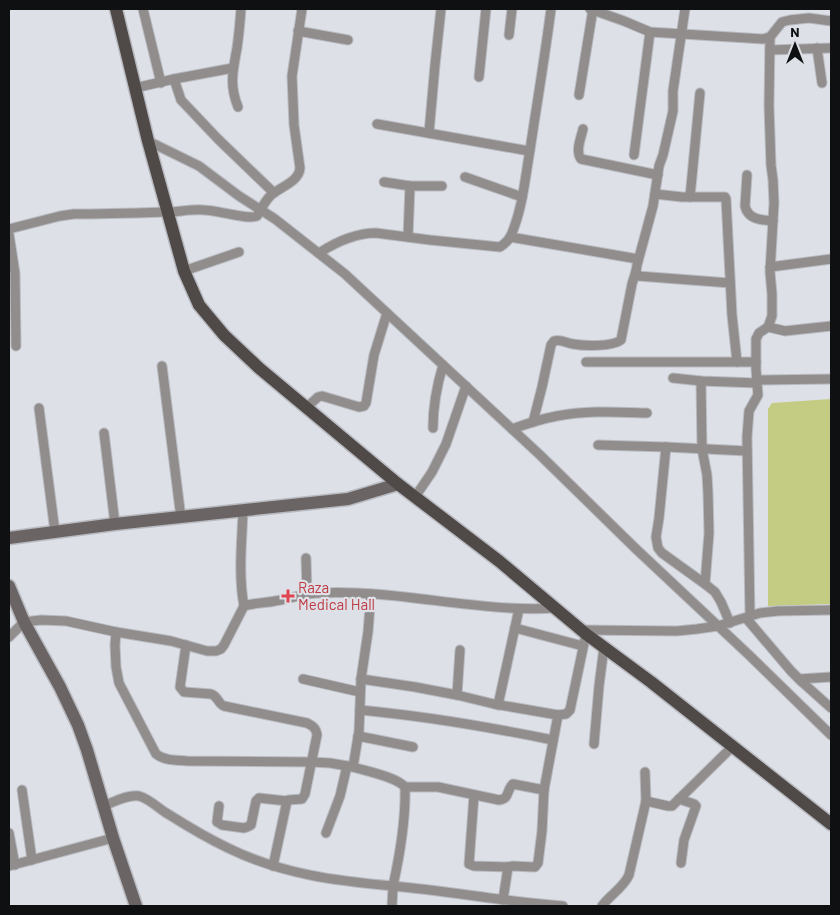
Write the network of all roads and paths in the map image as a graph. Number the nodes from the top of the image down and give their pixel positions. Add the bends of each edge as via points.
1 (116, 9) edge
2 (143, 9) edge
3 (241, 9) edge
4 (302, 9) edge
5 (442, 9) edge
6 (486, 9) edge
7 (512, 9) edge
8 (551, 9) edge
9 (591, 9) edge
10 (685, 9) edge
11 (810, 14) edge
12 (831, 21) edge
13 (298, 31) junction
14 (650, 32) junction
15 (681, 34) junction
16 (508, 35) dead end
17 (770, 37) junction
18 (348, 40) dead end
19 (818, 48) junction
20 (831, 48) edge
21 (770, 50) junction
22 (233, 68) junction
23 (479, 77) dead end
24 (174, 79) junction
25 (161, 82) junction
26 (822, 83) dead end
27 (135, 88) junction
28 (700, 93) dead end
29 (579, 95) dead end
30 (238, 106) dead end
31 (377, 124) dead end
32 (583, 129) dead end
33 (429, 133) junction
34 (148, 141) junction
35 (529, 151) junction
36 (634, 155) dead end
37 (658, 175) junction
38 (747, 175) dead end
39 (464, 177) dead end
40 (384, 182) dead end
41 (410, 186) junction
42 (442, 186) dead end
43 (274, 193) junction
44 (655, 194) junction
45 (522, 197) junction
46 (690, 197) junction
47 (260, 210) junction
48 (167, 212) junction
49 (774, 221) junction
50 (9, 229) edge
51 (9, 234) edge
52 (408, 237) junction
53 (510, 237) junction
54 (239, 252) dead end
55 (319, 253) junction
56 (638, 259) junction
57 (831, 259) edge
58 (770, 267) junction
59 (184, 271) junction
60 (636, 271) junction
61 (730, 283) junction
62 (387, 313) junction
63 (831, 326) edge
64 (768, 327) junction
65 (16, 346) dead end
66 (586, 362) dead end
67 (737, 362) junction
68 (756, 362) junction
69 (443, 365) junction
70 (162, 366) dead end
71 (674, 378) dead end
72 (831, 379) edge
73 (701, 380) junction
74 (757, 382) junction
75 (466, 386) junction
76 (39, 408) dead end
77 (306, 408) junction
78 (647, 413) dead end
79 (533, 422) junction
80 (433, 428) dead end
81 (512, 429) junction
82 (104, 434) dead end
83 (598, 445) dead end
84 (666, 447) junction
85 (702, 449) junction
86 (747, 451) junction
87 (398, 484) junction
88 (414, 497) junction
89 (243, 510) junction
90 (181, 518) junction
91 (115, 524) junction
92 (55, 532) junction
93 (9, 538) edge
94 (306, 558) dead end
95 (705, 584) junction
96 (9, 586) edge
97 (307, 593) junction
98 (371, 594) junction
99 (244, 606) junction
100 (556, 608) junction
101 (519, 609) junction
102 (831, 610) edge
103 (748, 617) junction
104 (24, 622) junction
105 (730, 622) junction
106 (718, 626) junction
107 (515, 628) junction
108 (116, 632) junction
109 (584, 632) junction
110 (9, 637) edge
111 (186, 645) junction
112 (583, 646) junction
113 (604, 647) junction
114 (460, 650) dead end
115 (831, 676) edge
116 (303, 678) dead end
117 (361, 679) junction
118 (799, 679) junction
119 (360, 692) junction
120 (456, 695) junction
121 (829, 704) edge
122 (498, 705) junction
123 (360, 710) junction
124 (558, 715) junction
125 (831, 735) edge
126 (358, 736) junction
127 (553, 740) junction
128 (594, 744) dead end
129 (733, 746) junction
130 (413, 747) dead end
131 (311, 762) junction
132 (350, 767) junction
133 (644, 772) dead end
134 (405, 787) junction
135 (22, 790) dead end
136 (544, 790) junction
137 (474, 795) junction
138 (679, 799) junction
139 (287, 801) junction
140 (646, 801) junction
141 (103, 806) junction
142 (219, 806) dead end
143 (831, 824) edge
144 (9, 833) edge
145 (326, 833) dead end
146 (112, 838) junction
147 (32, 860) junction
148 (682, 863) dead end
149 (12, 866) edge
150 (274, 866) junction
151 (508, 867) junction
152 (394, 886) junction
153 (503, 900) junction
154 (136, 906) edge
155 (392, 906) edge
156 (563, 906) edge
157 (602, 906) edge

1 - 27 main road
2 - 25 street
3 - 22 street
4 - 13 street
5 - 33 street
6 - 23 street
7 - 16 street
8 - 35 street
9 - 14 street
9 - 29 street
10 - 15 street
11 - 12 street
11 - 17 street via 782,22
13 - 18 street
13 - 43 street via 292,76 300,173
14 - 15 street
14 - 36 street
15 - 17 street
15 - 37 street via 672,110
17 - 21 street
19 - 20 street
19 - 21 street
19 - 26 street
21 - 49 street
22 - 24 street
22 - 30 street via 233,91
24 - 25 street
24 - 43 street via 181,100
25 - 27 street
27 - 34 main road
28 - 46 street
31 - 33 street
32 - 37 street via 578,152 581,159
33 - 35 street
34 - 47 street via 199,166
34 - 48 main road
35 - 45 street
37 - 44 street
38 - 49 street via 746,210 755,219
39 - 45 street
40 - 41 street
41 - 42 street
41 - 52 street
43 - 47 street
44 - 46 street
44 - 56 street
45 - 53 street
46 - 61 street via 725,197
47 - 48 street via 253,218 203,210
47 - 55 street
48 - 50 street via 67,215
48 - 59 main road
49 - 58 street
51 - 65 street via 15,273
52 - 53 street via 500,247
52 - 55 street via 360,234
53 - 56 street
54 - 59 street
55 - 62 street
56 - 60 street
57 - 58 street
58 - 64 street via 772,316
59 - 77 main road via 199,305 224,335
60 - 61 street via 638,276
60 - 79 street via 621,340 588,345 558,340 551,344
61 - 67 street
62 - 69 street
62 - 77 street via 374,355 364,406 322,396
63 - 64 street via 785,331
64 - 68 street via 757,335
66 - 67 street
67 - 68 street
68 - 74 street
69 - 75 street
69 - 80 street
70 - 90 street
71 - 73 street
72 - 74 street
73 - 74 street
73 - 85 street
74 - 86 street via 758,395 749,411
75 - 81 street
75 - 88 street via 446,444
76 - 92 street
77 - 87 main road
78 - 79 street via 605,411
79 - 81 street
81 - 106 street
82 - 91 street
83 - 84 street
84 - 85 street
84 - 95 street via 656,542 662,553
85 - 86 street
85 - 95 street via 707,475 709,533
86 - 103 street
87 - 88 main road
87 - 89 street via 348,499
88 - 100 main road
89 - 90 street
89 - 99 street via 241,576
90 - 91 street
91 - 92 street
92 - 93 street
94 - 97 street
95 - 105 street via 722,602
96 - 104 street
97 - 98 street
97 - 99 street
98 - 101 street
98 - 117 street
99 - 111 street via 221,649 208,651
100 - 101 street
100 - 109 main road
101 - 107 street
102 - 103 street via 778,611
103 - 105 street
103 - 118 street
104 - 108 street via 66,621
104 - 110 street
104 - 141 street via 78,725
105 - 106 street
106 - 109 street via 677,631
106 - 125 street
107 - 112 street
107 - 122 street
108 - 111 street
108 - 131 street via 119,682 156,754 187,761
109 - 112 street
109 - 113 main road
111 - 131 street via 181,690 214,695 222,706 307,723 314,727 317,735
112 - 124 street via 570,710
113 - 128 street
113 - 129 main road
114 - 120 street
115 - 118 street
116 - 119 street
117 - 119 street
117 - 120 street
118 - 121 street
119 - 123 street
120 - 122 street
122 - 124 street
123 - 126 street
123 - 127 street
124 - 127 street
126 - 130 street
126 - 132 street
127 - 136 street
129 - 138 street
129 - 143 main road
131 - 132 street
131 - 139 street via 304,798
132 - 134 street via 380,775
132 - 145 street
133 - 140 street
134 - 137 street via 433,787
134 - 152 street via 403,831
135 - 147 street
136 - 137 street via 511,784 503,800
136 - 151 street via 537,865
137 - 151 street via 469,864
138 - 140 street via 672,806
138 - 148 street via 696,806 684,840
139 - 142 street via 259,798 251,825 244,828 217,822
139 - 150 street
140 - 157 street via 630,875
141 - 146 street
141 - 150 street via 132,796 143,797 228,848
144 - 149 street
146 - 147 street
146 - 154 street
147 - 149 street
150 - 152 street via 325,879
151 - 153 street
152 - 153 street
152 - 155 street
153 - 156 street

